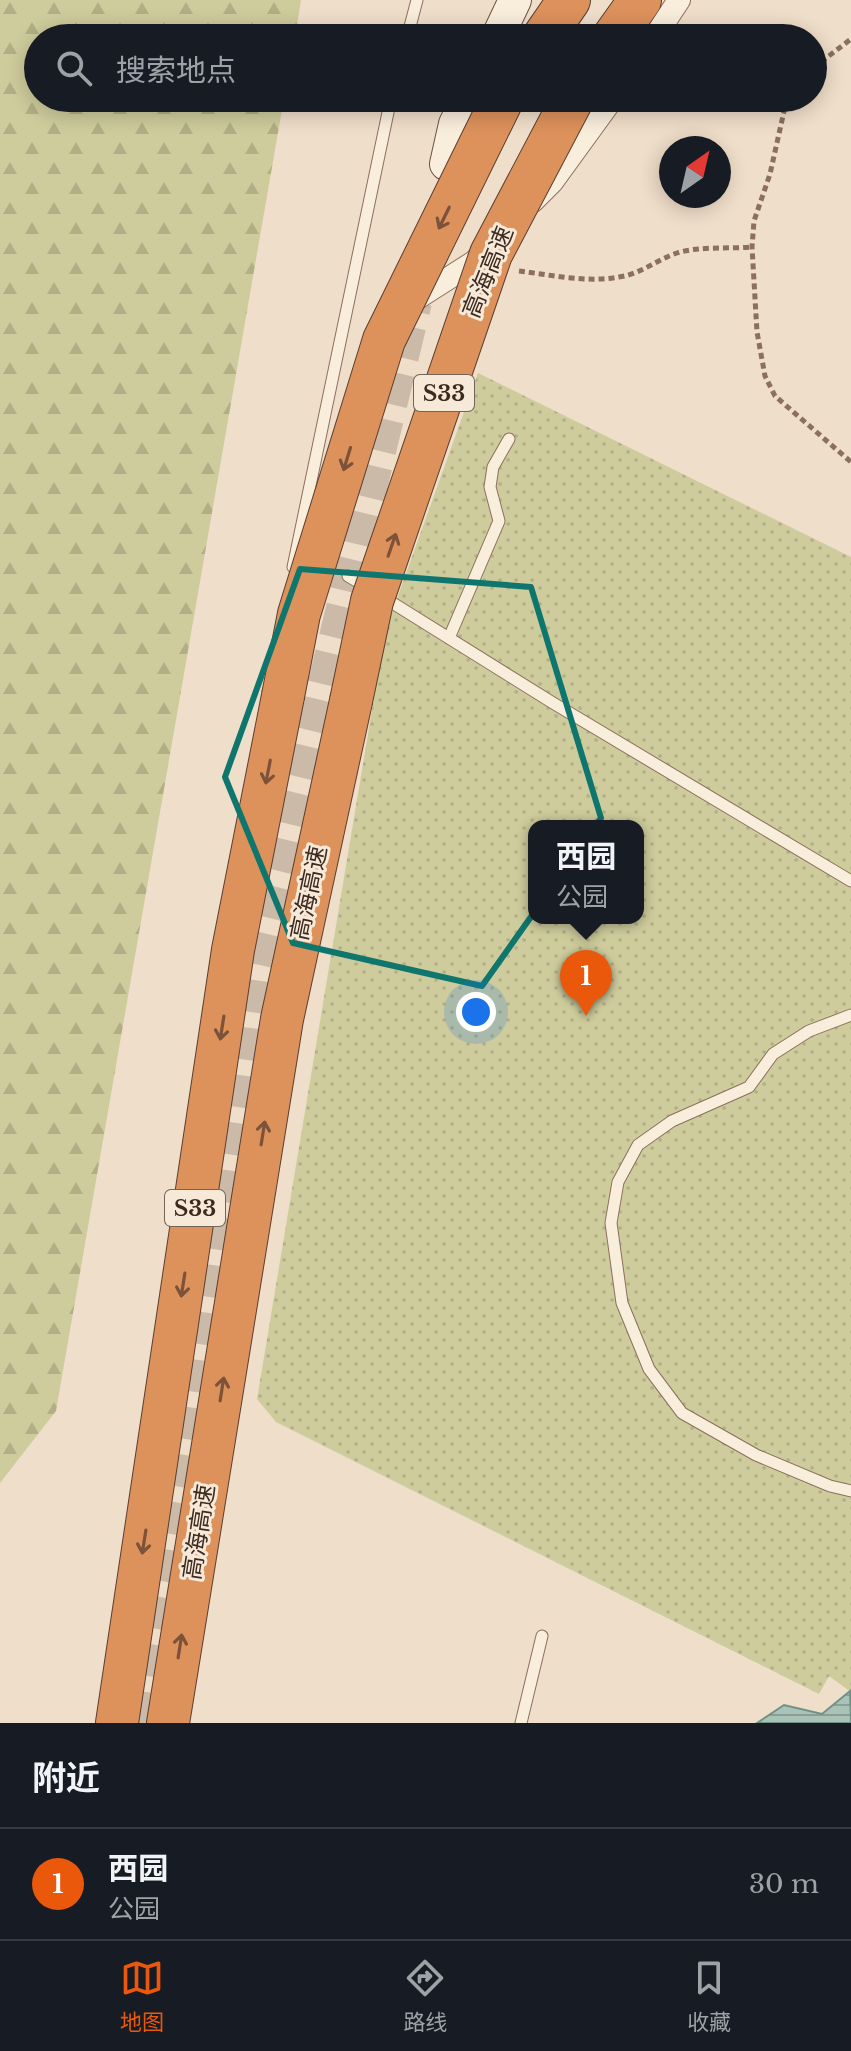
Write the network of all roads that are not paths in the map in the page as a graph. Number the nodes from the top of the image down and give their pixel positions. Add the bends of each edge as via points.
1 (417, 0) edge
2 (515, 0) edge
3 (569, 0) edge
4 (640, 0) edge
5 (679, 0) edge
6 (411, 24) edge
7 (504, 24) edge
8 (553, 24) edge
9 (623, 24) edge
10 (663, 24) edge
11 (388, 112) edge
12 (461, 112) edge
13 (496, 112) edge
14 (566, 112) edge
15 (603, 112) edge
16 (446, 164) dead end
17 (416, 299) tunnel mouth
18 (509, 439) dead end
19 (291, 574) dead end
20 (348, 576) dead end
21 (449, 638) junction
22 (851, 881) edge
23 (851, 1015) edge
24 (851, 1491) edge
25 (542, 1636) dead end
26 (117, 1723) edge
27 (168, 1723) edge
28 (521, 1723) edge

1 - 6 lane
2 - 7 main road
3 - 8 highway
4 - 9 highway
5 - 10 street
11 - 19 lane
12 - 16 main road
13 -> 26 highway, S33, bridge via 384,340 299,614 233,950
27 -> 14 highway, 高海高速 / S33, bridge via 282,1019 372,601 491,254
15 - 17 street via 552,182 481,255
18 - 21 lane via 493,467 490,487 499,521
20 - 21 lane
21 - 22 lane
23 - 24 lane via 809,1031 773,1054 749,1087 672,1121 638,1145 618,1182 611,1223 622,1303 649,1369 682,1413 756,1455
25 - 28 lane

